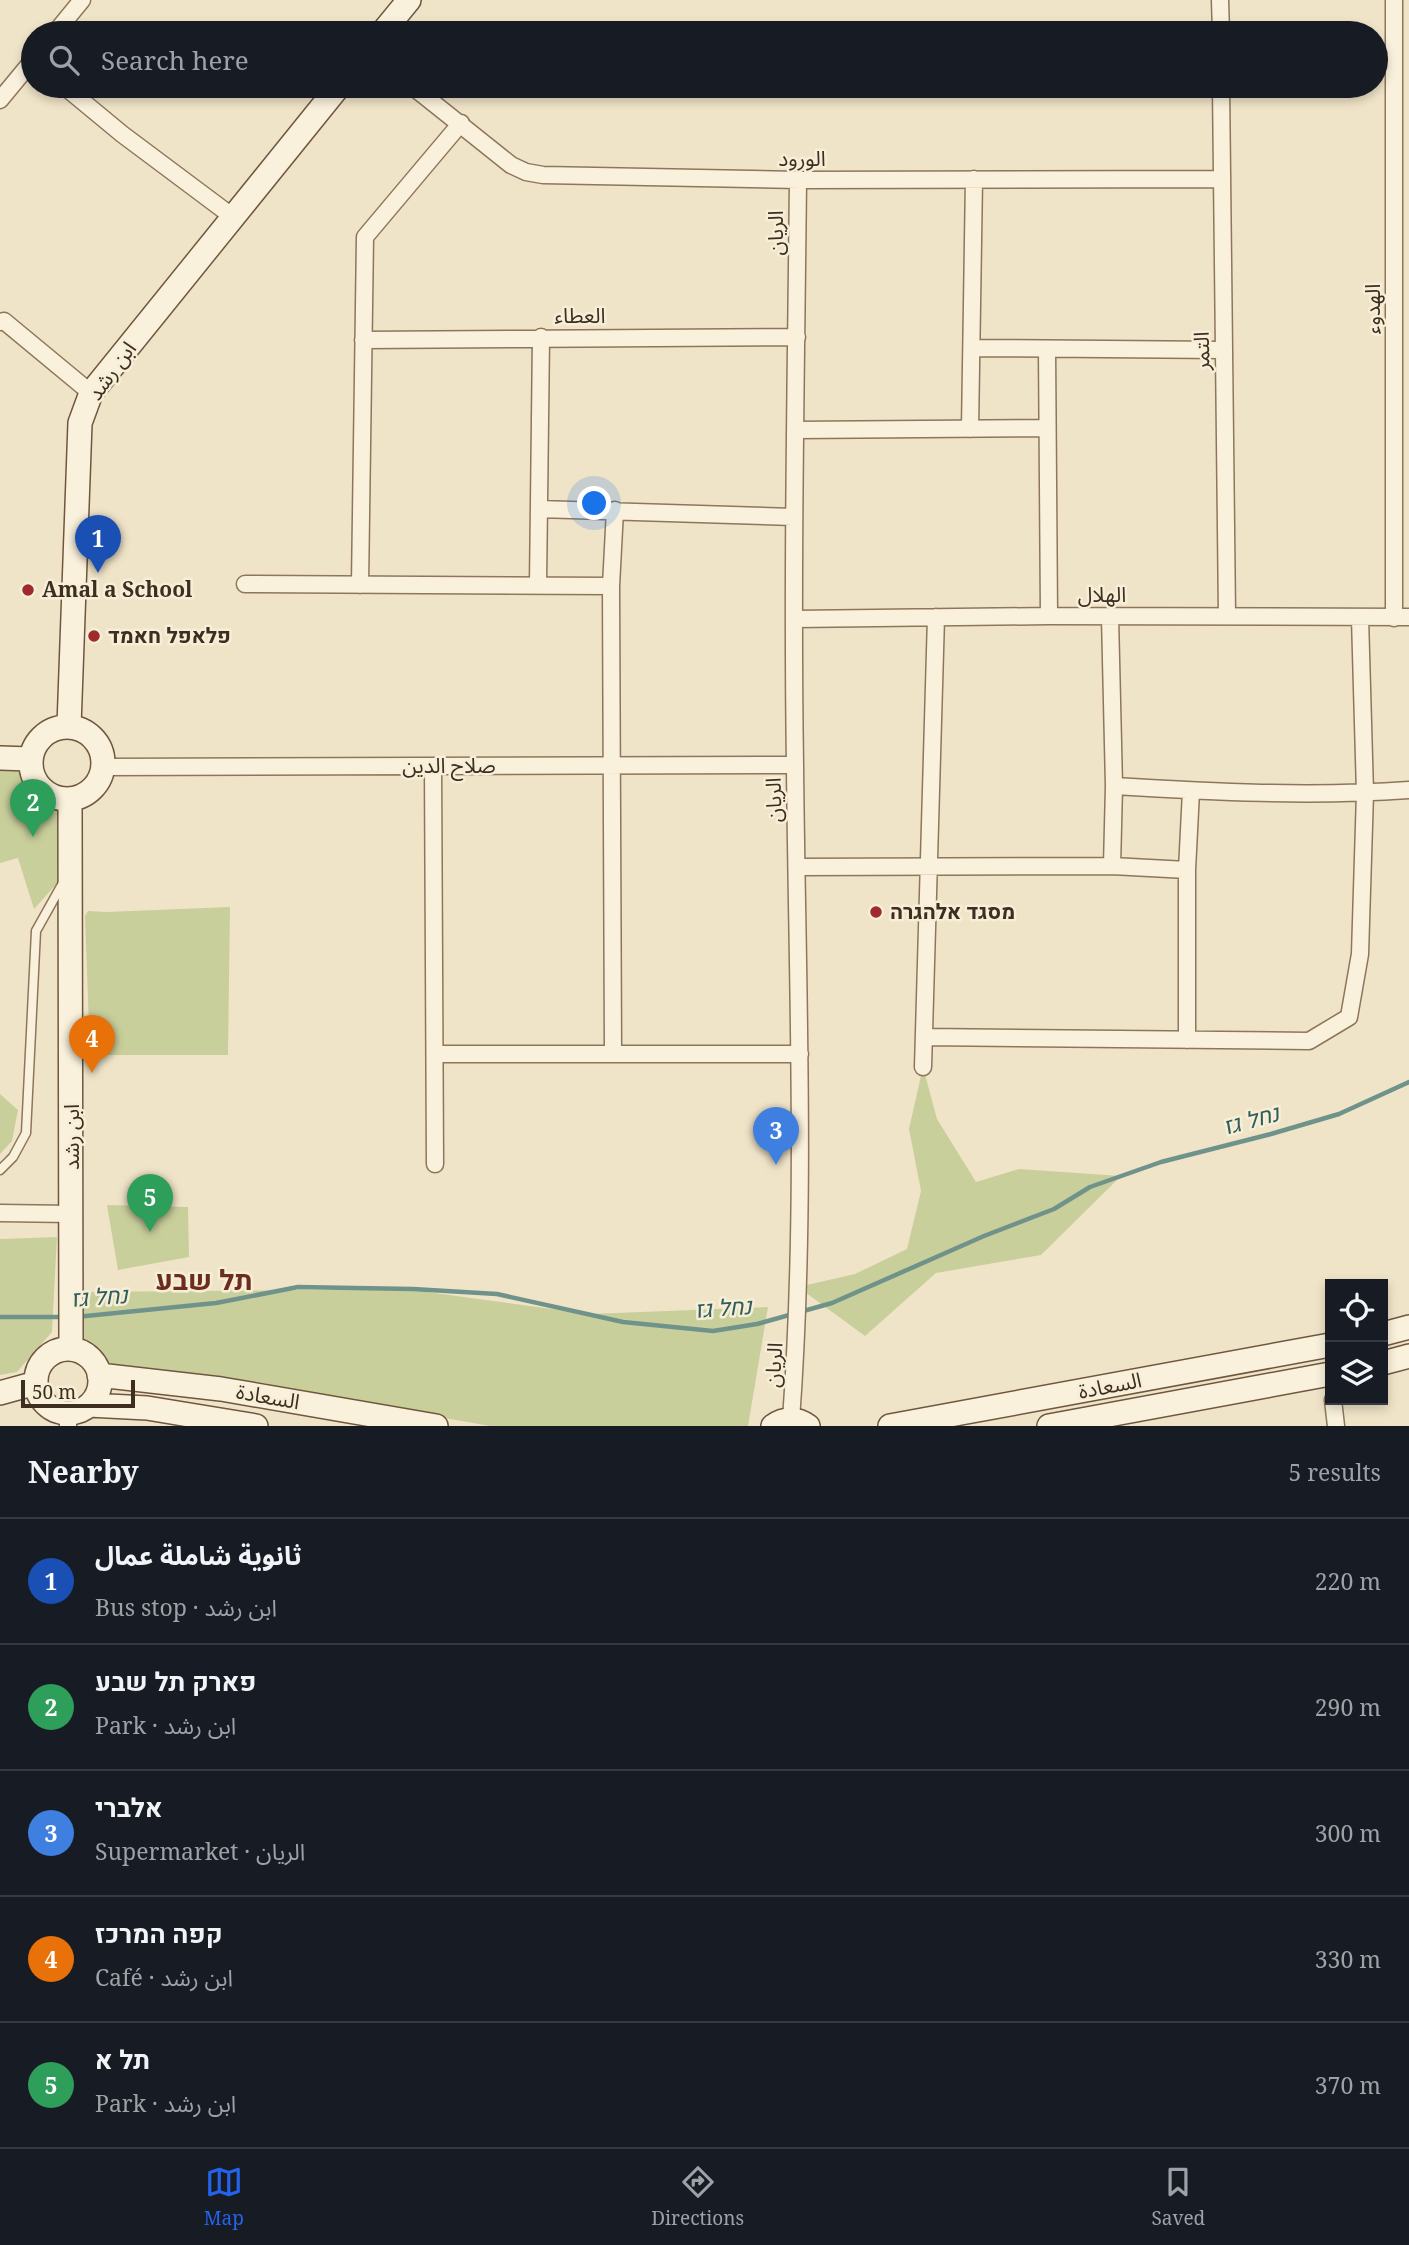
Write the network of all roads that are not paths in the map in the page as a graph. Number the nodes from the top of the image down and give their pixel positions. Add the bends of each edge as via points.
1 (82, 0) edge
2 (409, 0) edge
3 (1220, 0) edge
4 (1394, 0) edge
5 (65, 21) edge
6 (392, 21) edge
7 (1221, 21) edge
8 (21, 75) edge
9 (78, 98) edge
10 (329, 98) edge
11 (428, 98) edge
12 (1221, 98) edge
13 (0, 100) edge
14 (461, 123) junction
15 (974, 179) junction
16 (1222, 179) junction
17 (798, 180) junction
18 (233, 216) junction
19 (0, 322) edge
20 (541, 337) junction
21 (797, 337) junction
22 (363, 340) junction
23 (973, 348) junction
24 (1047, 349) junction
25 (1223, 351) junction
26 (91, 393) junction
27 (1046, 428) junction
28 (970, 429) junction
29 (796, 430) junction
30 (539, 509) junction
31 (615, 510) junction
32 (793, 517) junction
33 (244, 584) dead end
34 (360, 584) junction
35 (538, 585) junction
36 (611, 586) junction
37 (1049, 616) junction
38 (1227, 616) junction
39 (936, 617) junction
40 (1110, 617) junction
41 (1401, 617) edge
42 (1360, 618) junction
43 (795, 619) junction
44 (69, 726) junction
45 (0, 758) edge
46 (30, 759) junction
47 (794, 765) junction
48 (433, 766) junction
49 (612, 766) junction
50 (104, 767) junction
51 (1114, 786) junction
52 (1409, 790) edge
53 (1191, 791) junction
54 (1365, 793) junction
55 (70, 799) junction
56 (928, 866) junction
57 (1112, 866) junction
58 (797, 867) junction
59 (71, 869) junction
60 (1187, 870) junction
61 (923, 1037) junction
62 (1187, 1040) junction
63 (435, 1054) junction
64 (613, 1054) junction
65 (800, 1054) junction
66 (923, 1068) dead end
67 (435, 1164) dead end
68 (0, 1170) edge
69 (0, 1213) edge
70 (72, 1213) junction
71 (1409, 1327) edge
72 (1388, 1333) edge
73 (1325, 1346) edge
74 (71, 1349) junction
75 (1409, 1356) edge
76 (1388, 1362) edge
77 (99, 1375) junction
78 (1325, 1375) edge
79 (36, 1383) junction
80 (0, 1393) edge
81 (1334, 1405) edge
82 (75, 1415) edge
83 (790, 1424) edge
84 (256, 1426) edge
85 (436, 1426) edge
86 (890, 1426) edge
87 (1049, 1426) edge
88 (1336, 1426) edge

1 - 5 street
2 - 6 street
3 - 7 street
4 - 41 street, الهدوء
8 - 13 street
9 - 18 street
10 - 18 street, ابن رشد
11 - 14 street, الورود
12 - 16 street, التمر
14 - 17 street, الورود via 511,164 543,175
14 - 22 street via 365,237
15 - 16 street, الورود
15 - 17 street, الورود
15 - 23 street
16 - 25 street, التمر
17 - 21 street, الريان
18 - 26 street, ابن رشد
19 - 26 street
20 - 21 street, العطاء
20 - 22 street, العطاء
20 - 30 street
21 - 29 street, الريان
22 - 34 street
23 - 24 street
23 - 28 street
24 - 25 street
24 - 27 street
25 - 38 street, التمر
26 - 44 street, ابن رشد via 80,423
27 - 28 street
27 - 37 street
28 - 29 street
29 - 32 street, الريان
30 - 31 street
30 - 35 street
31 - 32 street
31 - 36 street
32 - 43 street, الريان
33 - 34 street
34 - 35 street
35 - 36 street
36 - 49 street
37 - 39 street, الهلال
37 - 40 street, الهلال
38 - 40 street, الهلال
38 - 42 street, الهلال
39 - 43 street, الهلال
39 - 56 street
40 - 51 street
41 - 42 street, الهلال
42 - 54 street
43 - 47 street, الريان
44 - 46 street via 46,732
44 - 50 street via 98,743
45 - 46 street
46 - 55 street via 38,785 47,794
47 - 49 street, صلاح الدين
47 - 58 street, الريان
48 - 49 street, صلاح الدين
48 - 50 street, صلاح الدين
48 - 63 street
49 - 64 street
50 - 55 street via 95,787
51 - 53 street
51 - 57 street
52 - 54 street
53 - 54 street
53 - 60 street
54 - 62 street via 1360,954 1349,1017 1309,1041
55 - 59 street, ابن رشد
56 - 57 street
56 - 58 street
56 - 61 street
57 - 60 street
58 - 65 street, الريان
59 - 68 lane via 36,931 26,1133
59 - 70 street, ابن رشد
60 - 62 street
61 - 62 street
61 - 66 street
63 - 64 street
63 - 67 street
64 - 65 street
65 - 83 street, الريان via 798,1305
69 - 70 street
70 - 74 street, ابن رشد
71 - 72 street
73 - 86 street, السعادة
74 - 77 street via 91,1358
74 - 79 street via 44,1359
75 - 76 street
77 - 82 street via 98,1392
77 - 85 street, السعادة via 220,1389
78 - 87 street, السعادة
79 - 80 street
79 - 82 street via 41,1399 51,1409
81 - 88 street
82 - 84 street, السعادة via 147,1408

